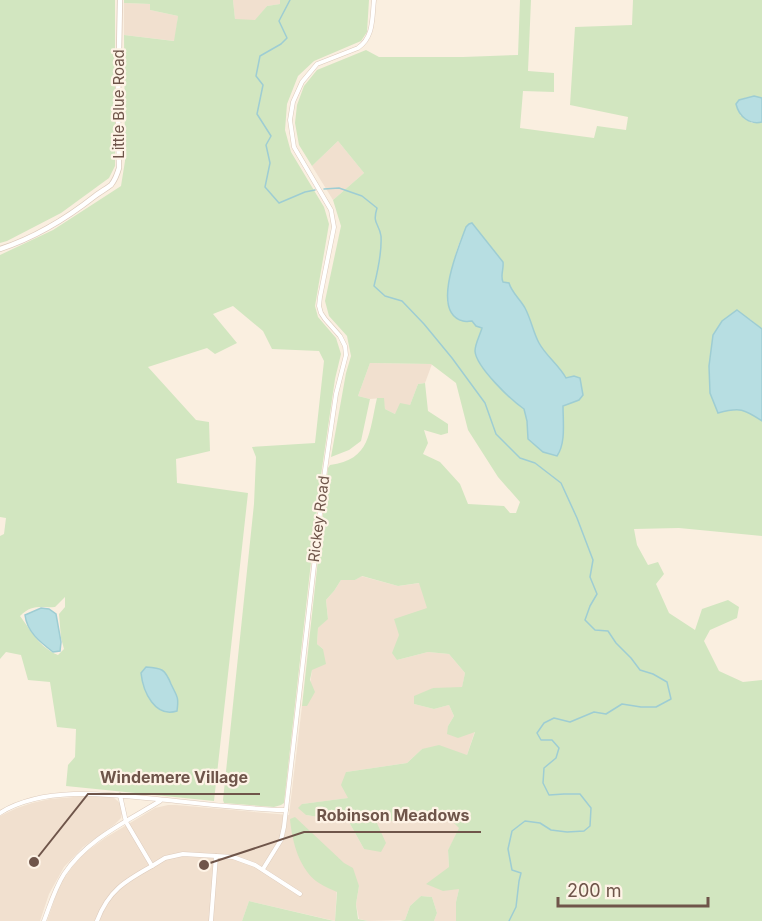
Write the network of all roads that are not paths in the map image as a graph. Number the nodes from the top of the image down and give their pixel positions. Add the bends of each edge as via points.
1 (120, 0) edge
2 (374, 0) edge
3 (0, 249) edge
4 (120, 795) junction
5 (162, 800) junction
6 (286, 810) junction
7 (0, 813) edge
8 (126, 822) junction
9 (216, 856) junction
10 (152, 866) junction
11 (263, 869) junction
12 (300, 894) dead end
13 (44, 921) edge
14 (97, 921) edge
15 (211, 921) edge

1 - 3 street, Little Blue Road via 116,177 57,222
2 - 6 street, Rickey Road via 371,30 364,44 317,64 297,92 290,120 294,147 334,219 320,306 325,319 342,339 346,355 325,470
4 - 5 street
4 - 7 street via 81,794 31,800
4 - 8 street
5 - 6 street
5 - 8 street
6 - 11 street via 281,840
8 - 10 street
8 - 13 street via 86,848 64,874
9 - 10 street via 175,855
9 - 11 street via 243,860
9 - 15 street
10 - 14 street via 114,891
11 - 12 street

